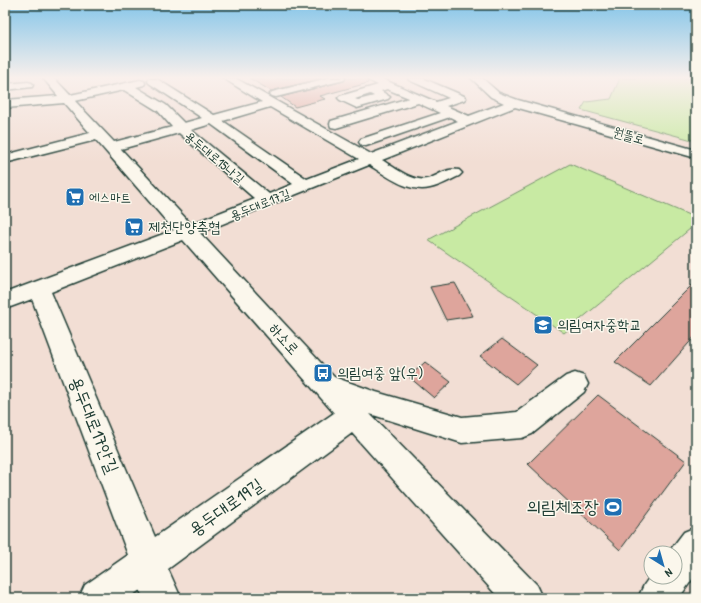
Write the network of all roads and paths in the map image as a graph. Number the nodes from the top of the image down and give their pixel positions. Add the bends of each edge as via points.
1 (72, 106) edge
2 (159, 106) edge
3 (189, 106) edge
4 (251, 106) edge
5 (287, 106) edge
6 (395, 106) edge
7 (435, 106) edge
8 (506, 106) edge
9 (525, 106) edge
10 (451, 113) junction
11 (212, 120) junction
12 (469, 121) junction
13 (336, 124) dead end
14 (181, 128) junction
15 (104, 141) junction
16 (366, 142) dead end
17 (696, 154) edge
18 (5, 159) edge
19 (371, 160) junction
20 (454, 173) dead end
21 (306, 186) junction
22 (267, 201) junction
23 (187, 232) junction
24 (39, 288) junction
25 (5, 301) edge
26 (575, 384) dead end
27 (326, 385) junction
28 (354, 415) junction
29 (696, 544) edge
30 (148, 562) junction
31 (683, 563) edge
32 (666, 585) edge
33 (98, 598) edge
34 (162, 598) edge
35 (524, 598) edge
36 (657, 598) edge

1 - 15 street, 하소로
2 - 14 street, 용두대로15나길
3 - 11 street
4 - 11 street
5 - 19 street
6 - 13 street
7 - 10 street
8 - 12 street, 용두대로17길
9 - 17 street, 원뜰로
10 - 12 street
10 - 16 street
11 - 14 street
11 - 21 street
12 - 19 street, 용두대로17길
14 - 15 street
14 - 22 street, 용두대로15나길
15 - 18 street
15 - 23 street, 하소로
19 - 20 street via 409,182 428,184
19 - 21 street, 용두대로17길
21 - 22 street, 용두대로17길
22 - 23 street, 용두대로17길
23 - 24 street, 용두대로17길
23 - 27 street, 하소로
24 - 25 street, 용두대로17길
24 - 30 street, 용두대로17안길
26 - 27 street via 522,425 462,430 376,404
27 - 28 street, 하소로
28 - 30 street, 용두대로19길
28 - 35 street, 하소로
29 - 31 street
30 - 33 street, 용두대로19길
30 - 34 street, 용두대로17안길
32 - 36 street

